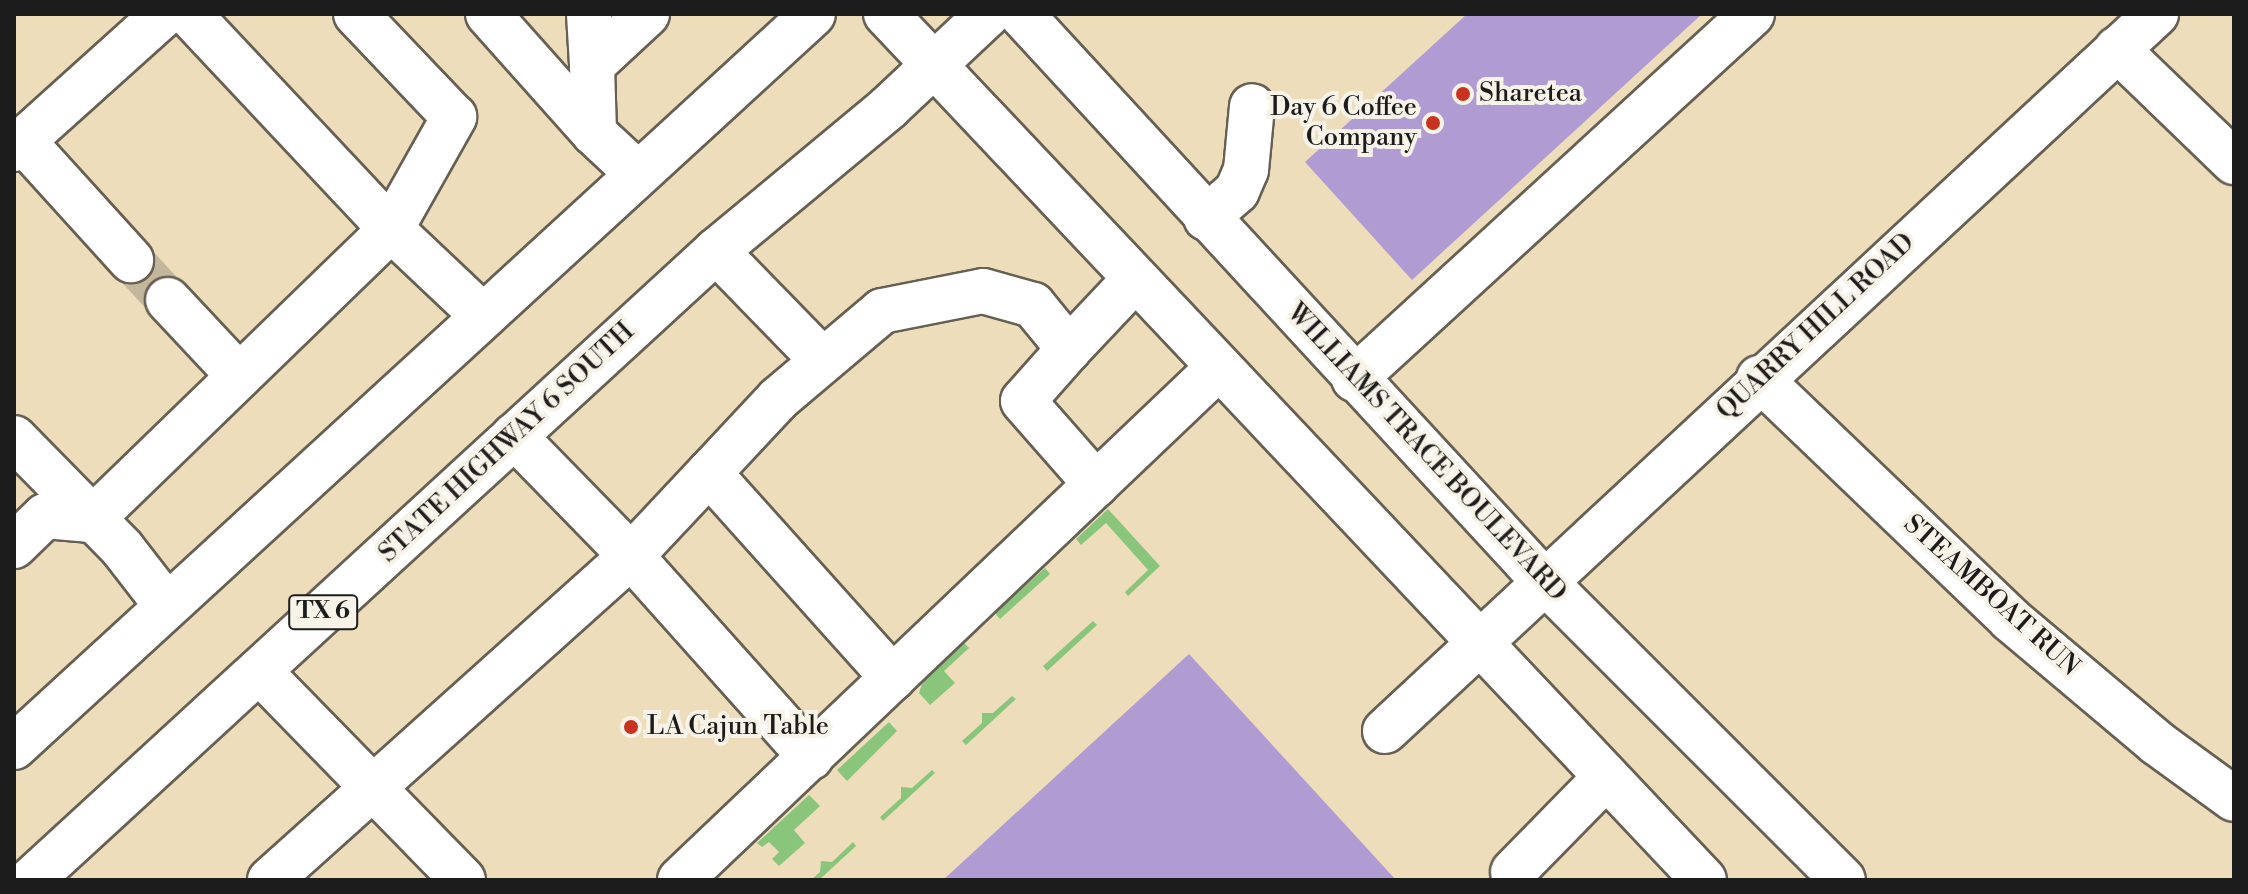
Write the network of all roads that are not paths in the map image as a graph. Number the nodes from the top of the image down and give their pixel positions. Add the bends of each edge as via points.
1 (164, 14) edge
2 (189, 14) edge
3 (356, 14) edge
4 (488, 14) edge
5 (533, 14) edge
6 (589, 14) edge
7 (647, 14) edge
8 (813, 14) edge
9 (886, 14) edge
10 (988, 14) edge
11 (1021, 14) edge
12 (1752, 14) edge
13 (2156, 14) edge
14 (2117, 49) junction
15 (592, 65) junction
16 (933, 65) junction
17 (535, 66) junction
18 (1252, 106) dead end
19 (594, 133) junction
20 (18, 145) edge
21 (2234, 162) edge
22 (638, 174) junction
23 (1206, 218) junction
24 (391, 229) junction
25 (716, 251) junction
26 (131, 260) tunnel mouth
27 (1134, 280) junction
28 (168, 300) tunnel mouth
29 (483, 316) junction
30 (1069, 349) junction
31 (823, 361) junction
32 (1218, 368) junction
33 (239, 376) junction
34 (1759, 378) junction
35 (1354, 379) junction
36 (514, 436) junction
37 (14, 438) edge
38 (709, 473) junction
39 (1096, 484) junction
40 (91, 520) junction
41 (14, 546) edge
42 (631, 556) junction
43 (1543, 580) junction
44 (167, 606) junction
45 (1481, 645) junction
46 (259, 671) junction
47 (893, 678) junction
48 (1385, 731) dead end
49 (14, 747) edge
50 (811, 757) junction
51 (1606, 777) junction
52 (373, 786) junction
53 (2234, 799) edge
54 (1513, 872) dead end
55 (31, 880) edge
56 (270, 880) edge
57 (463, 880) edge
58 (680, 880) edge
59 (1704, 880) edge
60 (1843, 880) edge

1 - 20 main road
2 - 24 main road
3 - 24 main road via 454,117
4 - 17 main road
5 - 17 main road
6 - 15 main road
7 - 15 main road
8 - 22 main road
9 - 16 main road
10 - 16 main road, STATE HIGHWAY 6 SOUTH / TX 6
11 - 23 main road, WILLIAMS TRACE BOULEVARD
12 - 35 main road
13 - 14 main road, QUARRY HILL ROAD
14 - 21 main road
14 - 34 main road, QUARRY HILL ROAD
15 - 19 main road
16 - 25 main road, STATE HIGHWAY 6 SOUTH / TX 6
16 - 27 main road
17 - 19 main road
18 - 23 main road via 1246,170 1237,191
19 - 22 main road
20 - 26 main road
22 - 29 main road
23 - 35 main road, WILLIAMS TRACE BOULEVARD
24 - 29 main road
24 - 33 main road
25 - 31 main road
25 - 36 main road, STATE HIGHWAY 6 SOUTH / TX 6
27 - 30 main road
27 - 32 main road
28 - 33 main road
29 - 44 main road
30 - 31 main road via 1033,305 983,291 882,311
30 - 39 main road via 1023,401
31 - 38 main road via 778,399
32 - 39 main road
32 - 45 main road
33 - 40 main road
34 - 43 main road, QUARRY HILL ROAD
34 - 53 main road, STEAMBOAT RUN via 2010,619 2157,743
35 - 43 main road, WILLIAMS TRACE BOULEVARD
36 - 42 main road
36 - 46 main road, STATE HIGHWAY 6 SOUTH / TX 6
37 - 40 main road
38 - 42 main road
38 - 47 main road
39 - 47 main road
40 - 41 main road via 45,516
40 - 44 main road via 122,548
42 - 50 main road
42 - 52 main road
43 - 45 main road, QUARRY HILL ROAD
43 - 60 main road, WILLIAMS TRACE BOULEVARD
44 - 49 main road
45 - 48 main road, QUARRY HILL ROAD
45 - 51 main road
46 - 52 main road
46 - 55 main road, STATE HIGHWAY 6 SOUTH / TX 6
47 - 50 main road
50 - 58 main road
51 - 54 main road
51 - 59 main road
52 - 56 main road
52 - 57 main road

